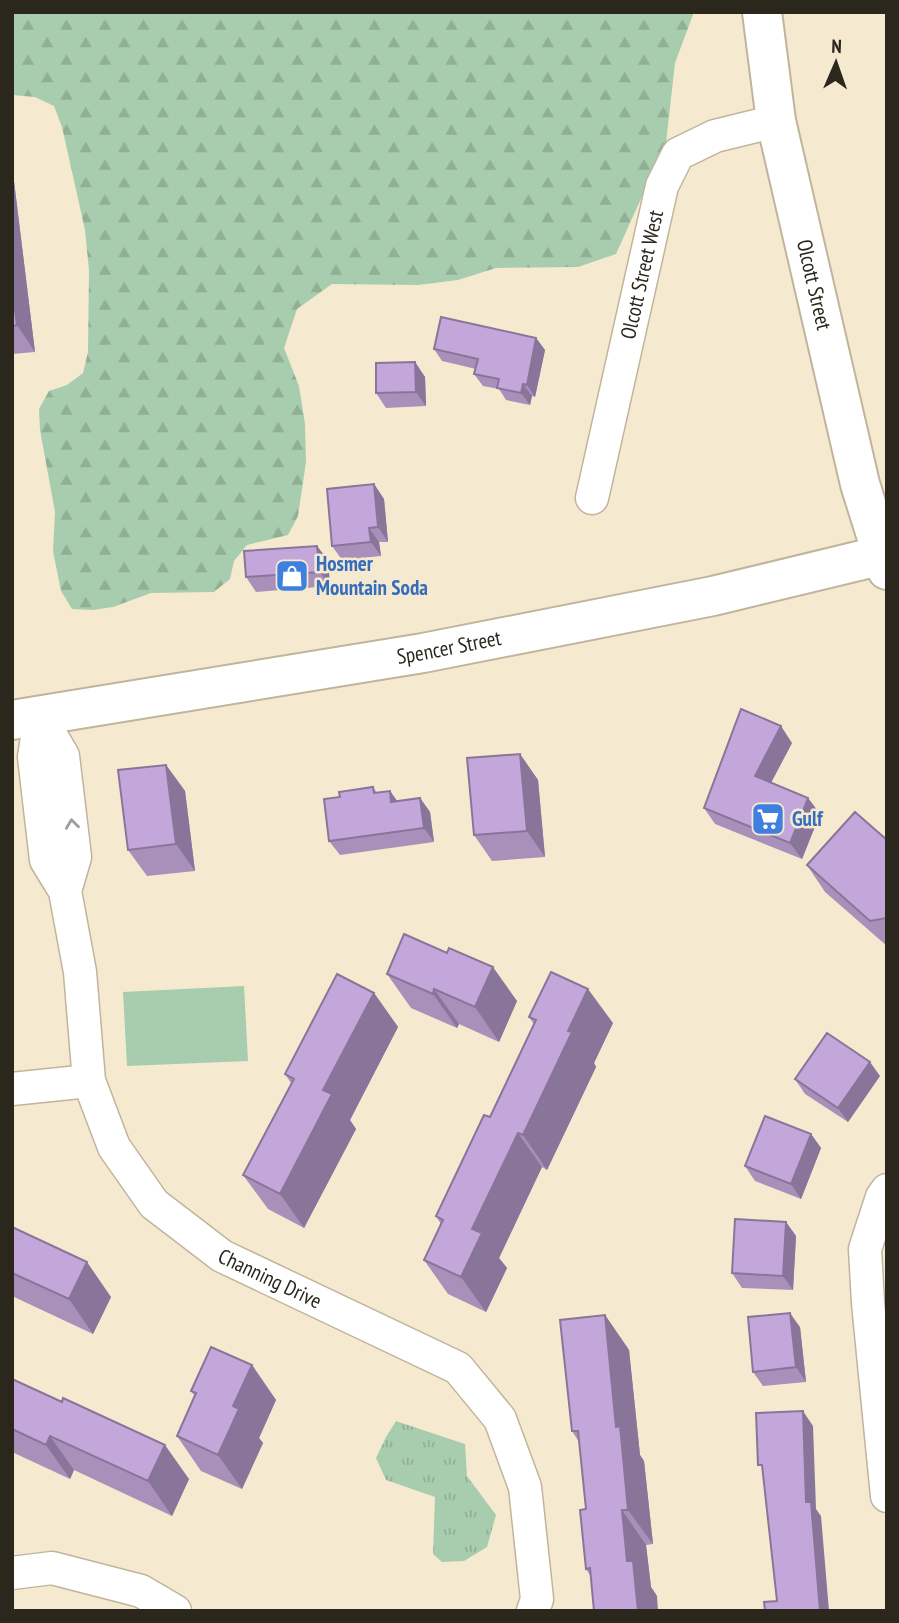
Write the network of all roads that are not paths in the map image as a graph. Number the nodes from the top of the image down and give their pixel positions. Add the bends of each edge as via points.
1 (762, 12) edge
2 (776, 121) junction
3 (592, 498) dead end
4 (885, 560) edge
5 (26, 719) edge
6 (89, 1081) junction
7 (12, 1089) edge
8 (887, 1190) edge
9 (887, 1496) edge
10 (12, 1573) edge
11 (175, 1611) edge
12 (533, 1611) edge

1 - 2 main road, Olcott Street
2 - 3 street, Olcott Street West via 715,136 678,155 662,186
2 - 4 main road, Olcott Street via 860,484
4 - 5 main road, Spencer Street via 436,651
5 - 6 street, Channing Drive via 46,860 65,891 80,972
6 - 7 street
6 - 12 street, Channing Drive via 114,1147 154,1204 222,1256 458,1368 500,1419 525,1487 537,1599
8 - 9 street via 864,1249
10 - 11 street via 52,1568 141,1591

